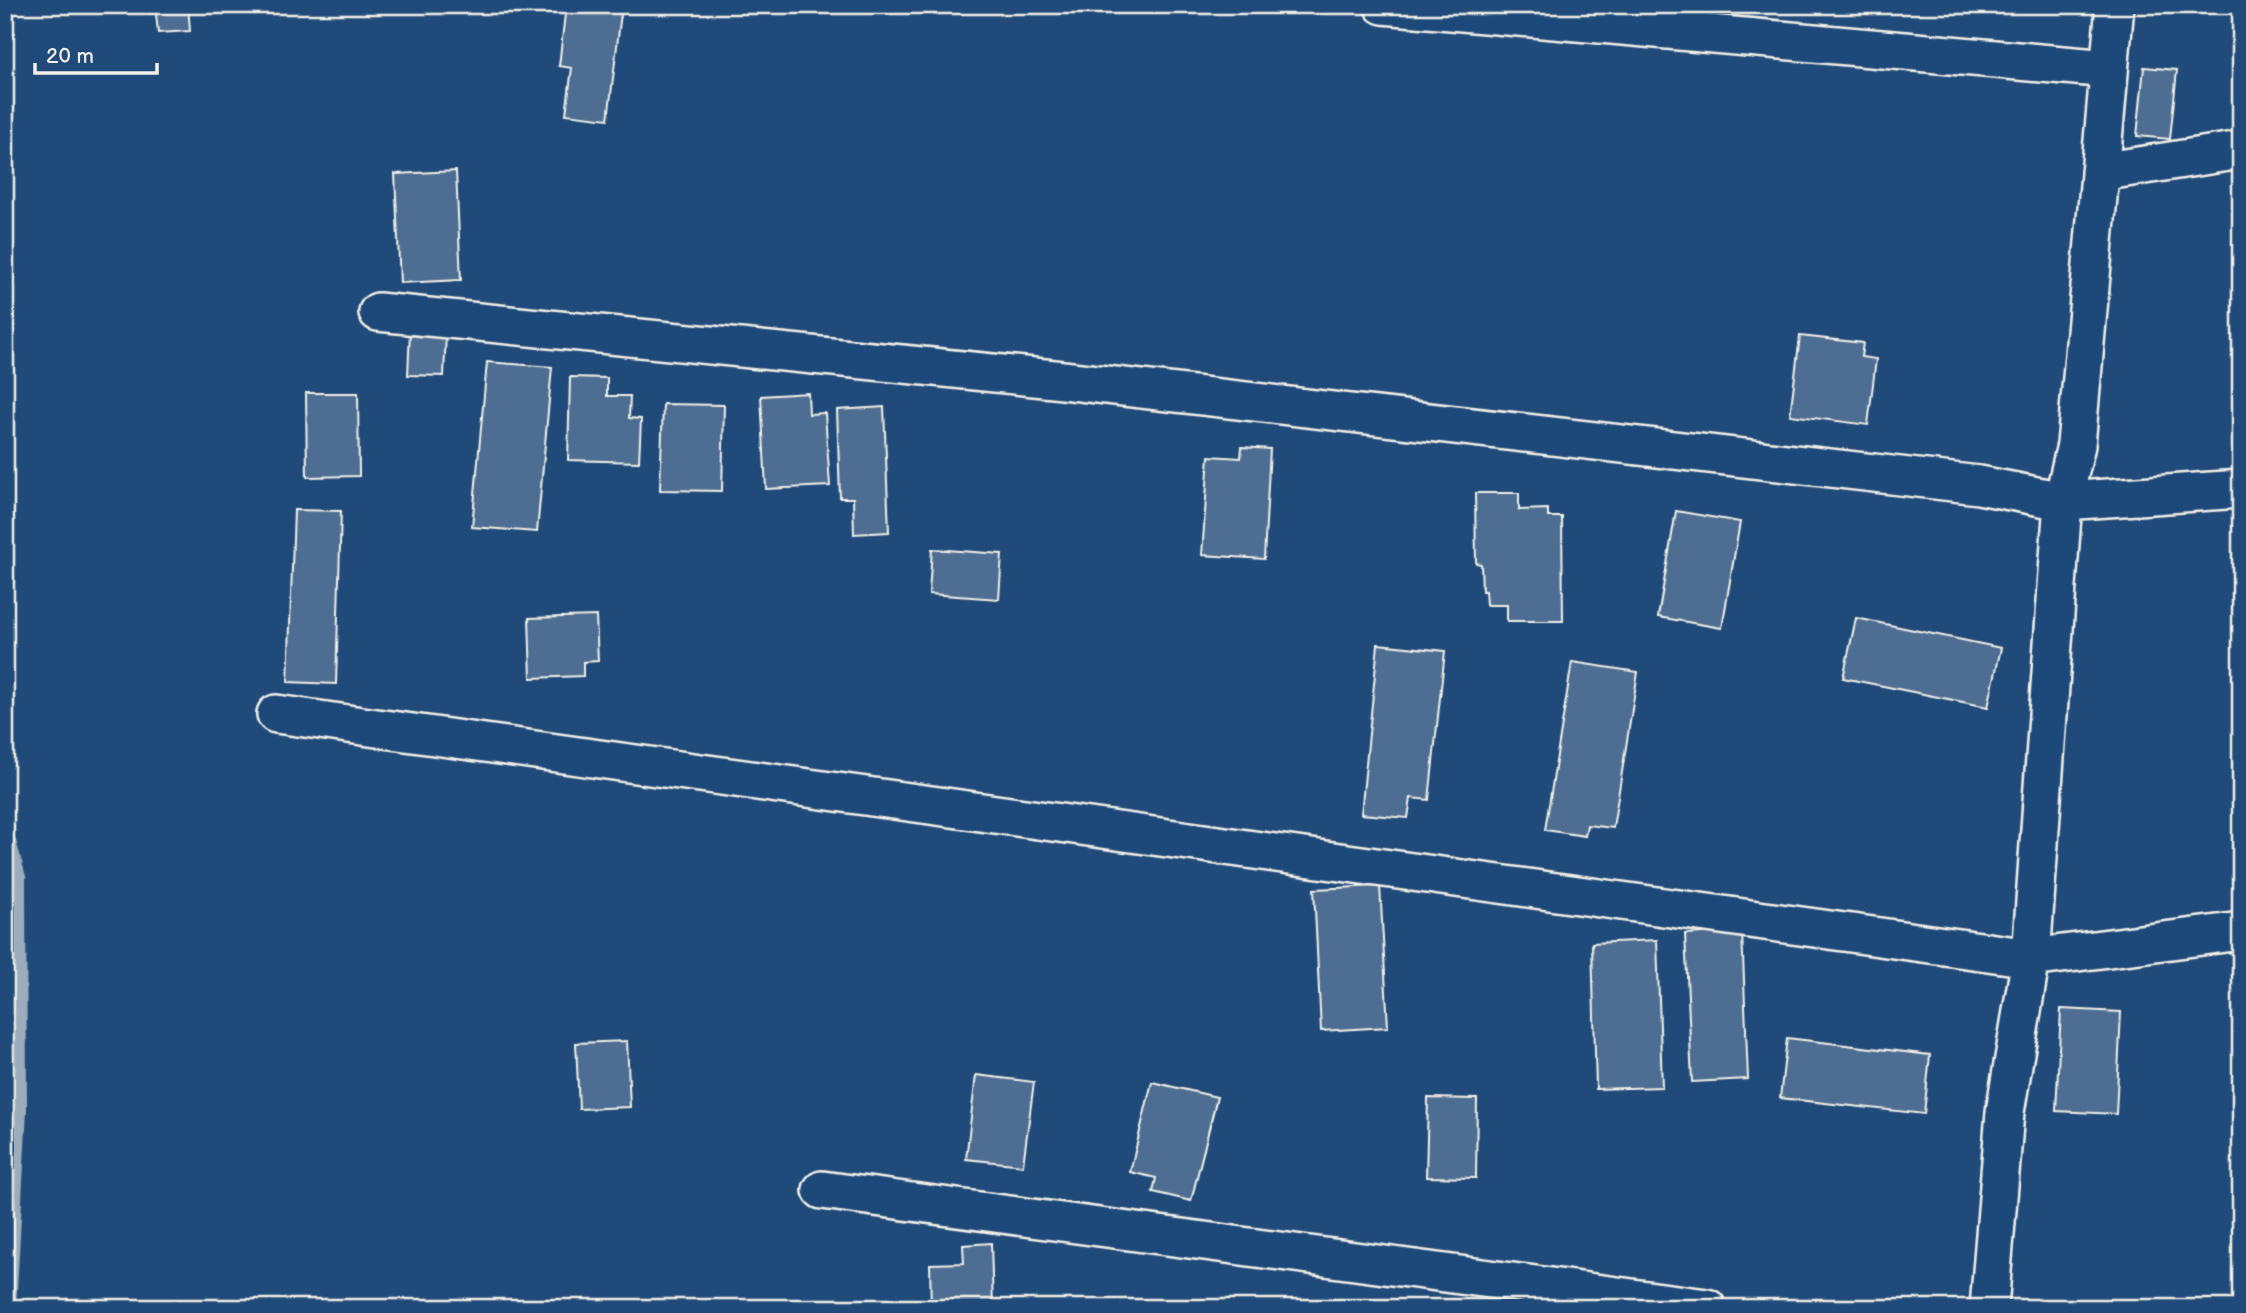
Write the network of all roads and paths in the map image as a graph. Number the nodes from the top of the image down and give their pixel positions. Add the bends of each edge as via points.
1 (1383, 5) edge
2 (2115, 5) edge
3 (2109, 69) junction
4 (2241, 150) edge
5 (2100, 172) junction
6 (378, 312) dead end
7 (2241, 489) edge
8 (2063, 501) junction
9 (276, 714) dead end
10 (2241, 931) edge
11 (2031, 958) junction
12 (822, 1190) dead end
13 (1707, 1308) edge
14 (1989, 1308) edge

1 - 3 street
2 - 3 street
3 - 5 street
4 - 5 street
5 - 8 street via 2076,445
6 - 8 street via 1054,379 1979,485
7 - 8 street
8 - 11 street
9 - 11 street
10 - 11 street
11 - 14 street via 2005,1112
12 - 13 street

